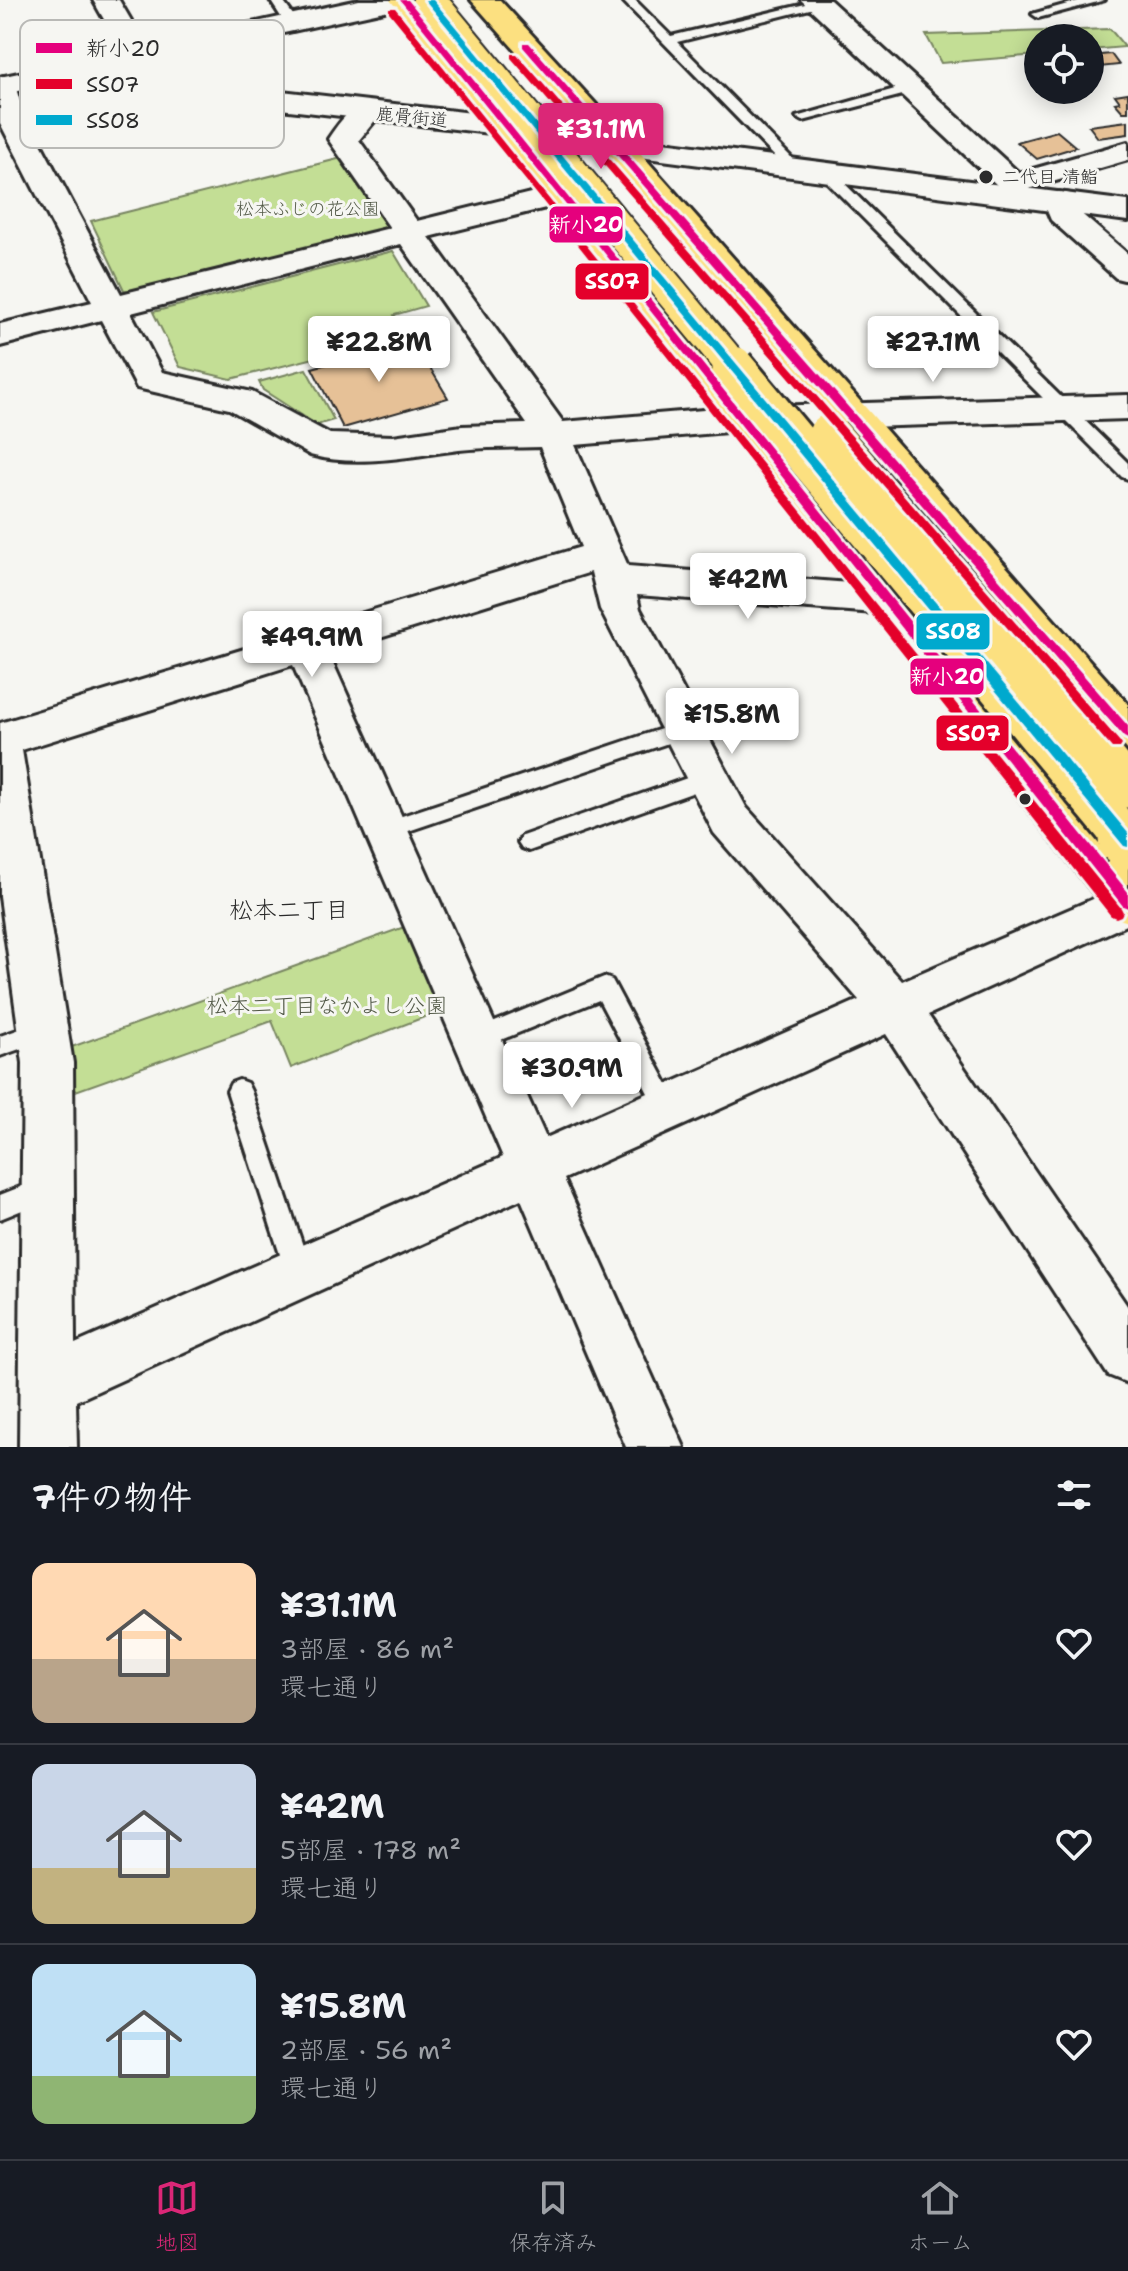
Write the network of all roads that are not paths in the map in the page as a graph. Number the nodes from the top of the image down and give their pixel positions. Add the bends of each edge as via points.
1 (106, 0) edge
2 (401, 0) edge
3 (429, 0) edge
4 (460, 0) edge
5 (485, 0) edge
6 (628, 0) edge
7 (1099, 0) edge
8 (816, 2) edge
9 (284, 11) edge
10 (1038, 14) dead end
11 (114, 20) edge
12 (254, 20) edge
13 (667, 41) junction
14 (1, 84) edge
15 (909, 89) junction
16 (284, 101) edge
17 (367, 112) junction
18 (803, 117) dead end
19 (507, 126) junction
20 (20, 133) edge
21 (616, 145) junction
22 (28, 148) edge
23 (1128, 151) edge
24 (783, 166) junction
25 (832, 172) junction
26 (1013, 190) junction
27 (563, 194) junction
28 (1059, 201) junction
29 (1128, 211) edge
30 (411, 232) junction
31 (1128, 271) edge
32 (109, 307) junction
33 (0, 335) edge
34 (1128, 407) edge
35 (1065, 409) junction
36 (849, 416) junction
37 (739, 419) junction
38 (553, 435) junction
39 (1128, 473) edge
40 (608, 567) junction
41 (888, 600) junction
42 (306, 647) junction
43 (682, 730) junction
44 (1128, 734) edge
45 (0, 743) edge
46 (707, 779) junction
47 (1128, 787) edge
48 (385, 830) junction
49 (529, 842) dead end
50 (1128, 842) edge
51 (1128, 902) edge
52 (895, 1007) junction
53 (22, 1039) edge
54 (476, 1040) junction
55 (239, 1091) dead end
56 (668, 1108) junction
57 (532, 1169) junction
58 (48, 1188) junction
59 (0, 1207) edge
60 (299, 1273) junction
61 (1128, 1355) edge
62 (47, 1385) junction
63 (48, 1447) edge
64 (655, 1447) edge

1 - 11 street
2 - 9 street
2 - 19 main road
3 - 50 main road, bridge
4 - 47 main road, bridge
5 - 21 main road
6 - 13 lane
7 - 10 lane
8 - 13 lane
8 - 15 street
9 - 12 street
13 - 24 lane via 785,159
14 - 20 street
15 - 18 lane
15 - 26 street
16 - 17 street, 鹿骨街道
17 - 19 street, 鹿骨街道
17 - 30 street via 343,139
19 - 21 street, 鹿骨街道
19 - 27 main road
21 - 24 street, 鹿骨街道
21 - 36 main road
22 - 32 street
23 - 26 street
24 - 25 street, 鹿骨街道
25 - 26 street, 鹿骨街道
25 - 35 lane via 833,180
26 - 28 street, 鹿骨街道
27 - 30 street
27 - 37 main road
28 - 29 street, 鹿骨街道
28 - 31 street via 1062,213
30 - 32 street
30 - 38 street
32 - 33 street
32 - 38 street via 149,380 240,400 323,446 393,448 462,438
34 - 35 street
35 - 36 street
35 - 39 lane
36 - 37 street
36 - 44 main road
37 - 38 street
37 - 41 main road
38 - 40 street
40 - 41 street
40 - 42 street
40 - 43 street via 620,609
41 - 51 main road
42 - 45 street
42 - 48 street
43 - 46 street
43 - 48 lane
45 - 53 street
46 - 49 lane
46 - 52 street via 730,820
48 - 54 street
51 - 52 street
52 - 56 street
52 - 61 street
53 - 58 street via 48,1063
54 - 56 lane via 604,987
54 - 57 street
55 - 60 lane
56 - 57 street
57 - 60 street
57 - 64 street
58 - 59 lane
58 - 62 street
60 - 62 street
62 - 63 street

